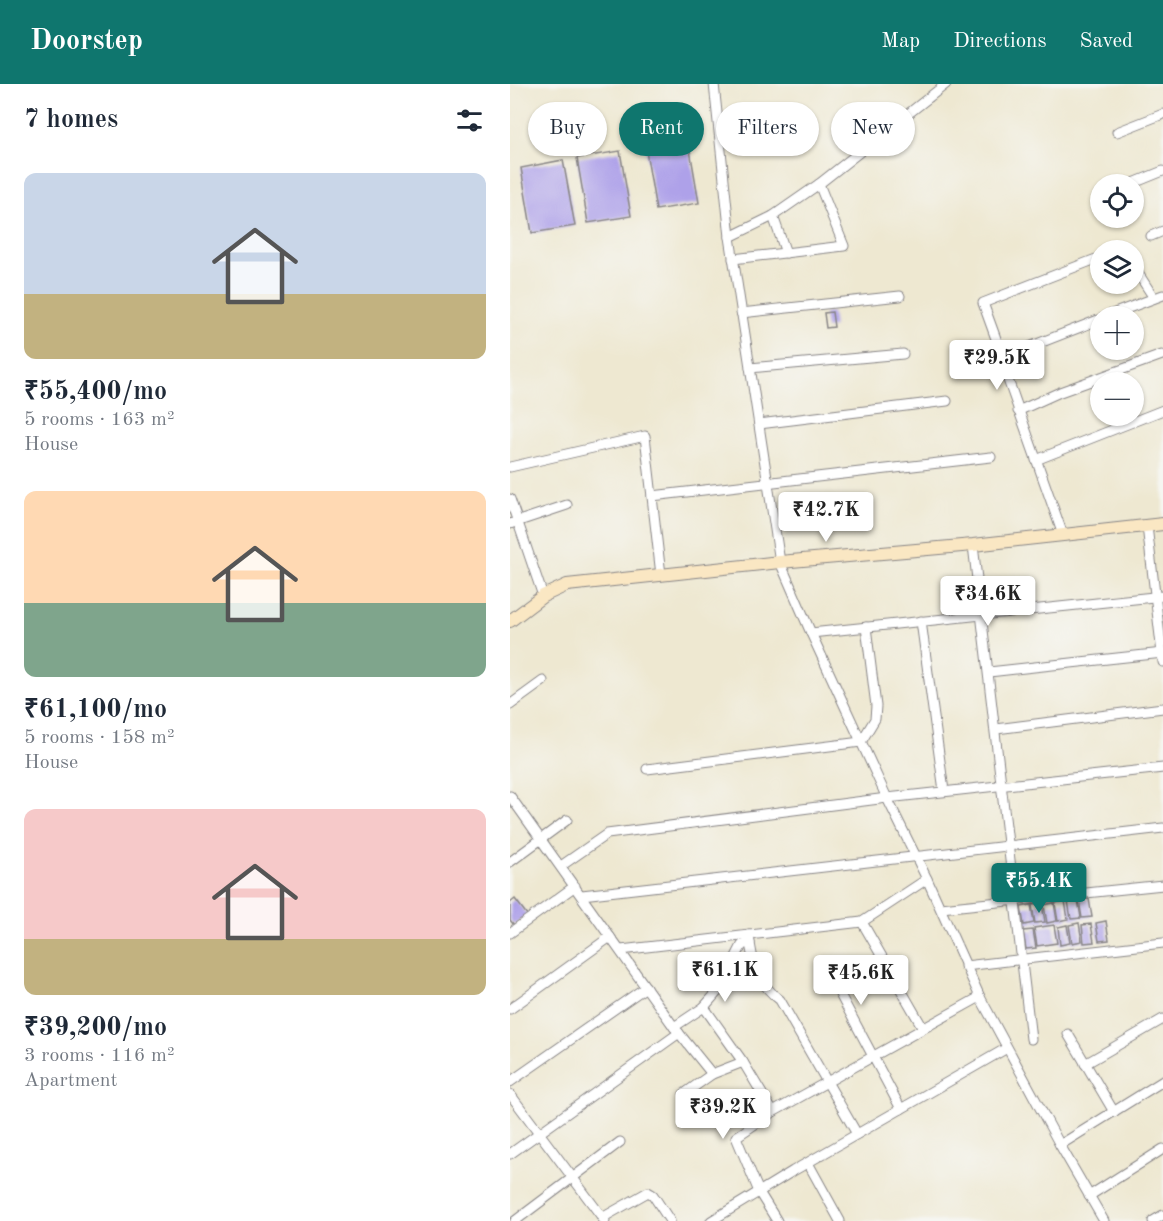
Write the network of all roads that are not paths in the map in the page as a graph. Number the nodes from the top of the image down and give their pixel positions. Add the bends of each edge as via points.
1 (714, 84) edge
2 (946, 84) edge
3 (1163, 114) edge
4 (1117, 132) dead end
5 (1163, 171) edge
6 (1144, 179) edge
7 (819, 184) junction
8 (773, 216) junction
9 (1163, 231) edge
10 (1150, 236) dead end
11 (730, 237) junction
12 (786, 253) junction
13 (733, 259) junction
14 (1090, 261) edge
15 (1144, 279) edge
16 (900, 296) dead end
17 (1159, 296) edge
18 (1133, 306) edge
19 (741, 313) junction
20 (1090, 323) edge
21 (903, 354) dead end
22 (1162, 356) edge
23 (1003, 358) junction
24 (750, 368) junction
25 (947, 401) dead end
26 (1163, 410) edge
27 (1018, 411) junction
28 (759, 424) junction
29 (992, 457) dead end
30 (1036, 460) junction
31 (510, 467) edge
32 (768, 483) junction
33 (652, 496) junction
34 (510, 499) edge
35 (567, 505) dead end
36 (513, 523) edge
37 (1163, 524) edge
38 (1147, 526) junction
39 (1063, 535) junction
40 (973, 544) junction
41 (780, 562) junction
42 (661, 575) junction
43 (543, 596) junction
44 (1159, 596) edge
45 (982, 614) junction
46 (510, 621) edge
47 (921, 621) junction
48 (866, 627) junction
49 (811, 633) junction
50 (1163, 656) edge
51 (989, 672) junction
52 (543, 681) dead end
53 (510, 705) edge
54 (1163, 708) edge
55 (996, 729) junction
56 (861, 742) junction
57 (1163, 768) edge
58 (647, 769) dead end
59 (1002, 784) junction
60 (944, 791) junction
61 (510, 796) edge
62 (887, 798) junction
63 (567, 820) dead end
64 (1163, 828) edge
65 (542, 839) junction
66 (1010, 845) junction
67 (916, 857) junction
68 (510, 862) edge
69 (561, 866) junction
70 (927, 879) junction
71 (1163, 885) edge
72 (575, 886) junction
73 (582, 895) junction
74 (1016, 902) junction
75 (941, 908) junction
76 (861, 922) junction
77 (510, 933) edge
78 (610, 937) junction
79 (750, 939) junction
80 (1163, 943) edge
81 (621, 950) junction
82 (1022, 960) junction
83 (966, 966) junction
84 (826, 968) dead end
85 (646, 987) junction
86 (980, 997) junction
87 (704, 1007) junction
88 (510, 1010) edge
89 (1163, 1019) edge
90 (923, 1029) junction
91 (677, 1030) junction
92 (1068, 1035) dead end
93 (1031, 1039) dead end
94 (1007, 1048) junction
95 (873, 1057) junction
96 (742, 1062) junction
97 (1085, 1064) junction
98 (712, 1074) junction
99 (828, 1081) junction
100 (510, 1082) edge
101 (1163, 1082) edge
102 (510, 1094) edge
103 (684, 1094) dead end
104 (901, 1109) junction
105 (773, 1112) junction
106 (1114, 1112) junction
107 (539, 1134) junction
108 (857, 1134) junction
109 (620, 1142) dead end
110 (1059, 1145) junction
111 (1163, 1149) edge
112 (510, 1154) edge
113 (808, 1162) junction
114 (572, 1177) junction
115 (759, 1192) junction
116 (1089, 1196) junction
117 (1163, 1215) edge
118 (604, 1220) edge
119 (515, 1221) edge
120 (670, 1221) edge
121 (711, 1221) edge
122 (777, 1221) edge
123 (840, 1221) edge
124 (1104, 1221) edge
125 (1153, 1221) edge

1 - 11 street
2 - 7 street
3 - 4 street
5 - 6 street
7 - 8 street
7 - 12 street via 844,246
8 - 11 street
8 - 12 street
9 - 10 street
11 - 13 street
12 - 13 street
13 - 19 street
14 - 23 street via 983,303
15 - 17 street
16 - 19 street
17 - 18 street
19 - 24 street
20 - 23 street
21 - 24 street
22 - 27 street
23 - 27 street via 1001,363
24 - 28 street
25 - 28 street
26 - 30 street
27 - 30 street
28 - 32 street
29 - 32 street
30 - 39 street
31 - 33 street via 645,436
32 - 33 street
32 - 41 street
33 - 42 street
34 - 36 street
35 - 36 street
36 - 43 street
37 - 38 main road
38 - 39 main road
38 - 44 street
39 - 40 main road
40 - 41 main road
40 - 45 street
41 - 42 main road
41 - 49 street
42 - 43 main road via 567,585
43 - 46 main road
44 - 45 street
44 - 50 street
45 - 47 street
45 - 51 street
47 - 48 street
47 - 60 street
48 - 49 street
48 - 56 street via 876,706 875,719
49 - 56 street
50 - 51 street
51 - 55 street
52 - 53 street
54 - 55 street
55 - 59 street
56 - 58 street
56 - 62 street
57 - 59 street
59 - 60 street
59 - 66 street
60 - 62 street
61 - 65 street
62 - 67 street
62 - 69 street via 607,834
63 - 65 street
64 - 66 street
65 - 68 street
65 - 69 street
66 - 67 street
66 - 74 street
67 - 70 street
67 - 73 street
69 - 72 street
70 - 75 street
70 - 76 street
71 - 74 street
72 - 73 street
72 - 77 street
73 - 78 street
74 - 75 street
74 - 82 street
75 - 83 street
76 - 79 street
76 - 90 street
78 - 81 street
78 - 88 street
79 - 81 street
79 - 87 street via 742,945 719,990
79 - 99 street via 754,965 767,991 780,1000
80 - 82 street
81 - 85 street
82 - 83 street
82 - 93 street
83 - 86 street
84 - 95 street
85 - 91 street
85 - 100 street
86 - 90 street
86 - 94 street
87 - 91 street
87 - 96 street
89 - 97 street
90 - 95 street
91 - 98 street
91 - 107 street
92 - 97 street
94 - 104 street
94 - 110 street
95 - 99 street
95 - 104 street
96 - 98 street
96 - 105 street
97 - 106 street
98 - 103 street
99 - 105 street
99 - 108 street
101 - 106 street
102 - 107 street
104 - 108 street
105 - 115 street via 736,1137
106 - 110 street
107 - 112 street
107 - 114 street
108 - 113 street
109 - 114 street
110 - 116 street
111 - 116 street
113 - 115 street
113 - 123 street
114 - 118 street
114 - 119 street
115 - 121 street
115 - 122 street
116 - 124 street
117 - 125 street
118 - 120 street via 648,1192

